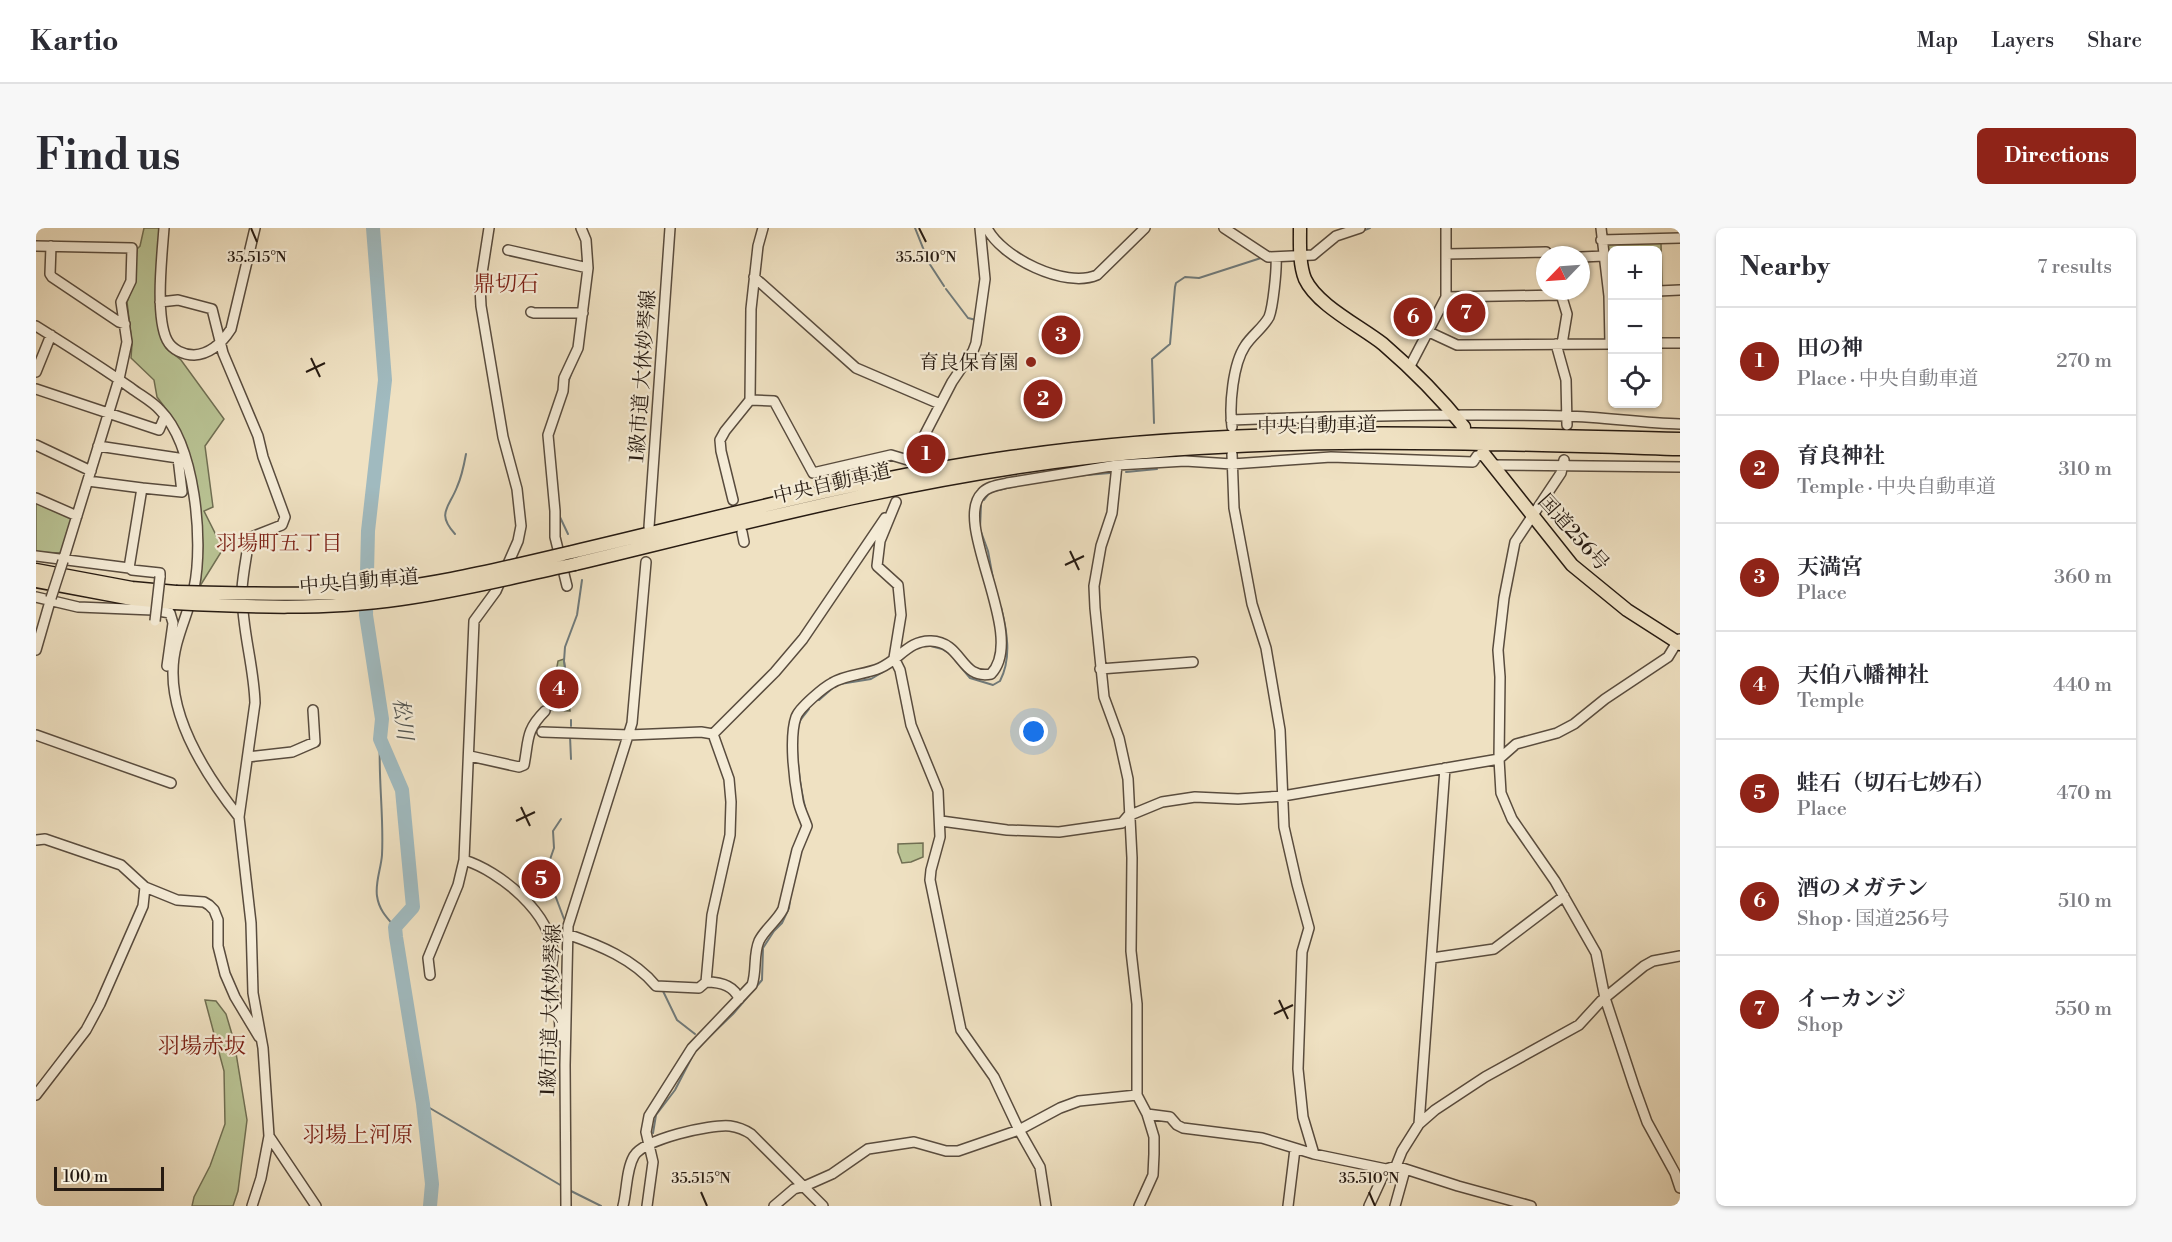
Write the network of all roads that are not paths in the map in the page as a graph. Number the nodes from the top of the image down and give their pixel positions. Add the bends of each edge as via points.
1 (164, 228) edge
2 (255, 228) edge
3 (489, 228) edge
4 (580, 228) edge
5 (670, 228) edge
6 (763, 228) edge
7 (980, 228) edge
8 (987, 228) edge
9 (1144, 228) edge
10 (1224, 228) edge
11 (1300, 228) edge
12 (1360, 228) edge
13 (1446, 228) edge
14 (1601, 228) edge
15 (1680, 238) edge
16 (1601, 240) junction
17 (36, 246) edge
18 (51, 246) junction
19 (508, 250) dead end
20 (1536, 252) edge
21 (1446, 254) junction
22 (1300, 256) junction
23 (1604, 256) junction
24 (1276, 257) junction
25 (1590, 257) edge
26 (588, 268) junction
27 (754, 277) junction
28 (1608, 280) edge
29 (1680, 290) edge
30 (1662, 291) edge
31 (1536, 294) edge
32 (1446, 297) junction
33 (1562, 300) edge
34 (160, 302) junction
35 (531, 312) dead end
36 (583, 313) junction
37 (125, 324) junction
38 (36, 326) edge
39 (1429, 332) junction
40 (51, 335) junction
41 (221, 343) junction
42 (1662, 343) edge
43 (1680, 343) edge
44 (1559, 344) junction
45 (1608, 344) edge
46 (1409, 368) junction
47 (36, 372) edge
48 (119, 379) junction
49 (36, 389) edge
50 (750, 400) junction
51 (939, 404) junction
52 (109, 414) junction
53 (1454, 415) junction
54 (165, 416) junction
55 (1567, 421) junction
56 (1680, 424) edge
57 (1464, 427) dead end
58 (1680, 439) edge
59 (36, 445) edge
60 (98, 446) junction
61 (1680, 450) edge
62 (1487, 458) junction
63 (1232, 459) junction
64 (1564, 463) junction
65 (1117, 465) junction
66 (1680, 467) edge
67 (89, 476) junction
68 (142, 488) junction
69 (36, 498) edge
70 (733, 500) dead end
71 (77, 516) junction
72 (1532, 516) junction
73 (649, 527) dead end
74 (36, 556) edge
75 (573, 558) junction
76 (63, 560) junction
77 (646, 562) dead end
78 (129, 568) junction
79 (36, 570) edge
80 (36, 581) edge
81 (567, 585) dead end
82 (36, 597) edge
83 (175, 597) junction
84 (51, 600) junction
85 (155, 621) dead end
86 (1679, 641) edge
87 (36, 650) edge
88 (894, 658) junction
89 (1193, 662) dead end
90 (1100, 669) junction
91 (177, 705) junction
92 (313, 710) dead end
93 (545, 711) dead end
94 (542, 732) dead end
95 (713, 734) junction
96 (36, 735) edge
97 (629, 735) junction
98 (470, 756) junction
99 (248, 757) junction
100 (1499, 759) junction
101 (1445, 768) junction
102 (171, 783) dead end
103 (1283, 796) junction
104 (1128, 816) junction
105 (239, 817) junction
106 (941, 821) junction
107 (36, 840) edge
108 (464, 860) junction
109 (145, 887) junction
110 (1564, 896) junction
111 (567, 934) junction
112 (1680, 956) edge
113 (1432, 958) junction
114 (430, 975) dead end
115 (706, 982) junction
116 (1605, 998) junction
117 (739, 999) junction
118 (262, 1042) junction
119 (565, 1065) junction
120 (38, 1090) edge
121 (1137, 1095) junction
122 (1148, 1114) junction
123 (1419, 1124) junction
124 (1019, 1130) junction
125 (269, 1136) junction
126 (649, 1144) junction
127 (1295, 1149) junction
128 (1314, 1154) junction
129 (1401, 1168) junction
130 (1386, 1169) junction
131 (805, 1186) junction
132 (1680, 1188) edge
133 (252, 1206) edge
134 (316, 1206) edge
135 (566, 1206) edge
136 (623, 1206) edge
137 (647, 1206) edge
138 (774, 1206) edge
139 (823, 1206) edge
140 (1046, 1206) edge
141 (1139, 1206) edge
142 (1288, 1206) edge
143 (1369, 1206) edge
144 (1395, 1206) edge
145 (1531, 1206) edge

1 - 34 street
2 - 41 street via 231,329
3 - 98 street via 480,286 482,306 521,526 496,591 474,621
4 - 26 street via 586,240
5 - 73 street, 1級市道 大休妙琴線
6 - 27 street
7 - 51 street via 985,279 976,343
8 - 9 street via 996,242 1019,258 1063,278 1091,278
10 - 24 street via 1268,257
11 - 22 highway
12 - 22 street via 1336,236 1313,255
13 - 21 street
14 - 16 street
15 - 16 street
16 - 23 street
17 - 18 street
18 - 37 street via 52,277
18 - 37 street via 132,248 131,281 121,302
19 - 26 street
20 - 21 street
21 - 32 street
22 - 24 street
22 - 46 highway via 1304,276 1316,293
23 - 25 street
23 - 28 street
24 - 53 street via 1269,317 1245,345 1237,363 1231,423
26 - 36 street
27 - 50 street
27 - 51 street via 856,368
29 - 30 street
31 - 32 street
32 - 39 street
33 - 44 street via 1567,314
34 - 41 street via 178,300 212,309
34 - 41 street via 172,347 194,355
35 - 36 street
36 - 81 street via 578,348 564,378 548,435 555,537
37 - 48 street via 127,342
38 - 40 street
39 - 44 street via 1457,345
39 - 46 street
40 - 47 street
40 - 48 street
41 - 99 street via 285,517 282,525 249,538 242,589 255,703
42 - 43 street
44 - 45 street
44 - 55 street via 1566,380
46 - 53 highway
48 - 52 street
48 - 54 street
49 - 52 street
50 - 51 street via 774,401 813,473 891,455 911,461
50 - 70 street via 720,440
52 - 54 street via 159,430
52 - 60 street
53 - 55 street
53 - 57 highway
54 - 91 street via 188,466 197,516 194,586 178,633 174,659
55 - 56 street via 1595,417
58 - 75 highway, 中央自動車道 via 1354,432 1197,438 1085,448 847,487
59 - 67 street
60 - 67 street
60 - 68 street via 178,458 182,492
61 - 75 highway, 中央自動車道 via 1370,443 1188,449 1088,458 888,490
62 - 63 street via 1477,456 1473,462 1331,457
62 - 64 street
62 - 72 highway, 国道256号
63 - 65 street
63 - 103 street via 1238,531 1277,713
64 - 66 street
64 - 72 street
65 - 88 street via 992,487 982,492 975,503 976,535 1001,631 1000,663 991,674 974,673 952,647 932,641 914,644
65 - 90 street via 1112,513 1094,586
67 - 68 street
67 - 71 street
68 - 78 street
69 - 71 street
71 - 76 street
72 - 86 highway, 国道256号 via 1590,581 1627,610
72 - 100 street via 1515,542 1504,598 1498,650
74 - 76 street
75 - 83 highway, 中央自動車道, bridge via 465,588 345,605 285,606
76 - 78 street
76 - 84 street, bridge
77 - 97 street, 1級市道 大休妙琴線
78 - 85 street, bridge via 160,573
79 - 83 highway, 中央自動車道
80 - 83 highway, 中央自動車道 via 132,599
82 - 84 street
84 - 87 street
84 - 91 street via 78,607 170,613 173,624 167,680
86 - 100 street via 1668,657 1574,724 1516,744
88 - 95 street via 900,615 898,585 877,566 880,541 897,502 804,639
88 - 106 street via 912,725 938,791
88 - 117 street via 869,673 830,683 796,717 793,730 798,801 807,826 783,909 760,938 752,985
89 - 90 street
90 - 104 street via 1106,705 1124,757
91 - 105 street via 201,763
92 - 99 street via 315,742 292,752
93 - 98 street via 530,729 524,765
94 - 97 street
95 - 97 street
95 - 115 street via 729,779 731,802 730,835 713,909
96 - 102 street
97 - 111 street, 1級市道 大休妙琴線
98 - 108 street
99 - 105 street
100 - 101 street
100 - 110 street via 1501,793 1512,819
101 - 103 street
101 - 113 street
103 - 104 street via 1195,797 1162,802
103 - 128 street via 1284,827 1309,928 1302,952 1298,1069 1303,1117
104 - 106 street via 1122,823 1059,832
104 - 121 street
105 - 118 street via 251,923 253,993
106 - 124 street via 930,880 961,1030 994,1077
107 - 109 street via 45,839 110,861
108 - 114 street via 428,958
108 - 119 street via 510,885 524,897 545,928 553,952 550,987 559,1016
109 - 118 street via 177,900 204,902 214,909 225,974
109 - 120 street via 143,906 100,1004 86,1030
110 - 113 street via 1494,949
110 - 116 street via 1596,953
111 - 115 street via 598,945 640,970 656,986 699,988
111 - 119 street, 1級市道 大休妙琴線
112 - 116 street via 1644,966
113 - 123 street
115 - 117 street via 730,987
116 - 123 street via 1579,1025 1463,1090
116 - 132 street via 1647,1122
117 - 126 street via 692,1048 649,1116
118 - 125 street
119 - 135 street, 1級市道 大休妙琴線
121 - 122 street
121 - 124 street via 1079,1101
122 - 127 street via 1170,1117 1183,1128 1262,1138
122 - 141 street via 1154,1137 1153,1175
123 - 129 street via 1402,1151
124 - 131 street via 958,1151 914,1142 868,1149 832,1174
124 - 140 street via 1040,1167
125 - 133 street
125 - 134 street
126 - 131 street via 706,1129 737,1127 757,1138
126 - 136 street via 635,1155
126 - 137 street via 653,1162
127 - 128 street
127 - 142 street
128 - 130 street
129 - 130 street
129 - 144 street
129 - 145 street
130 - 143 street
131 - 138 street via 794,1189
131 - 139 street

